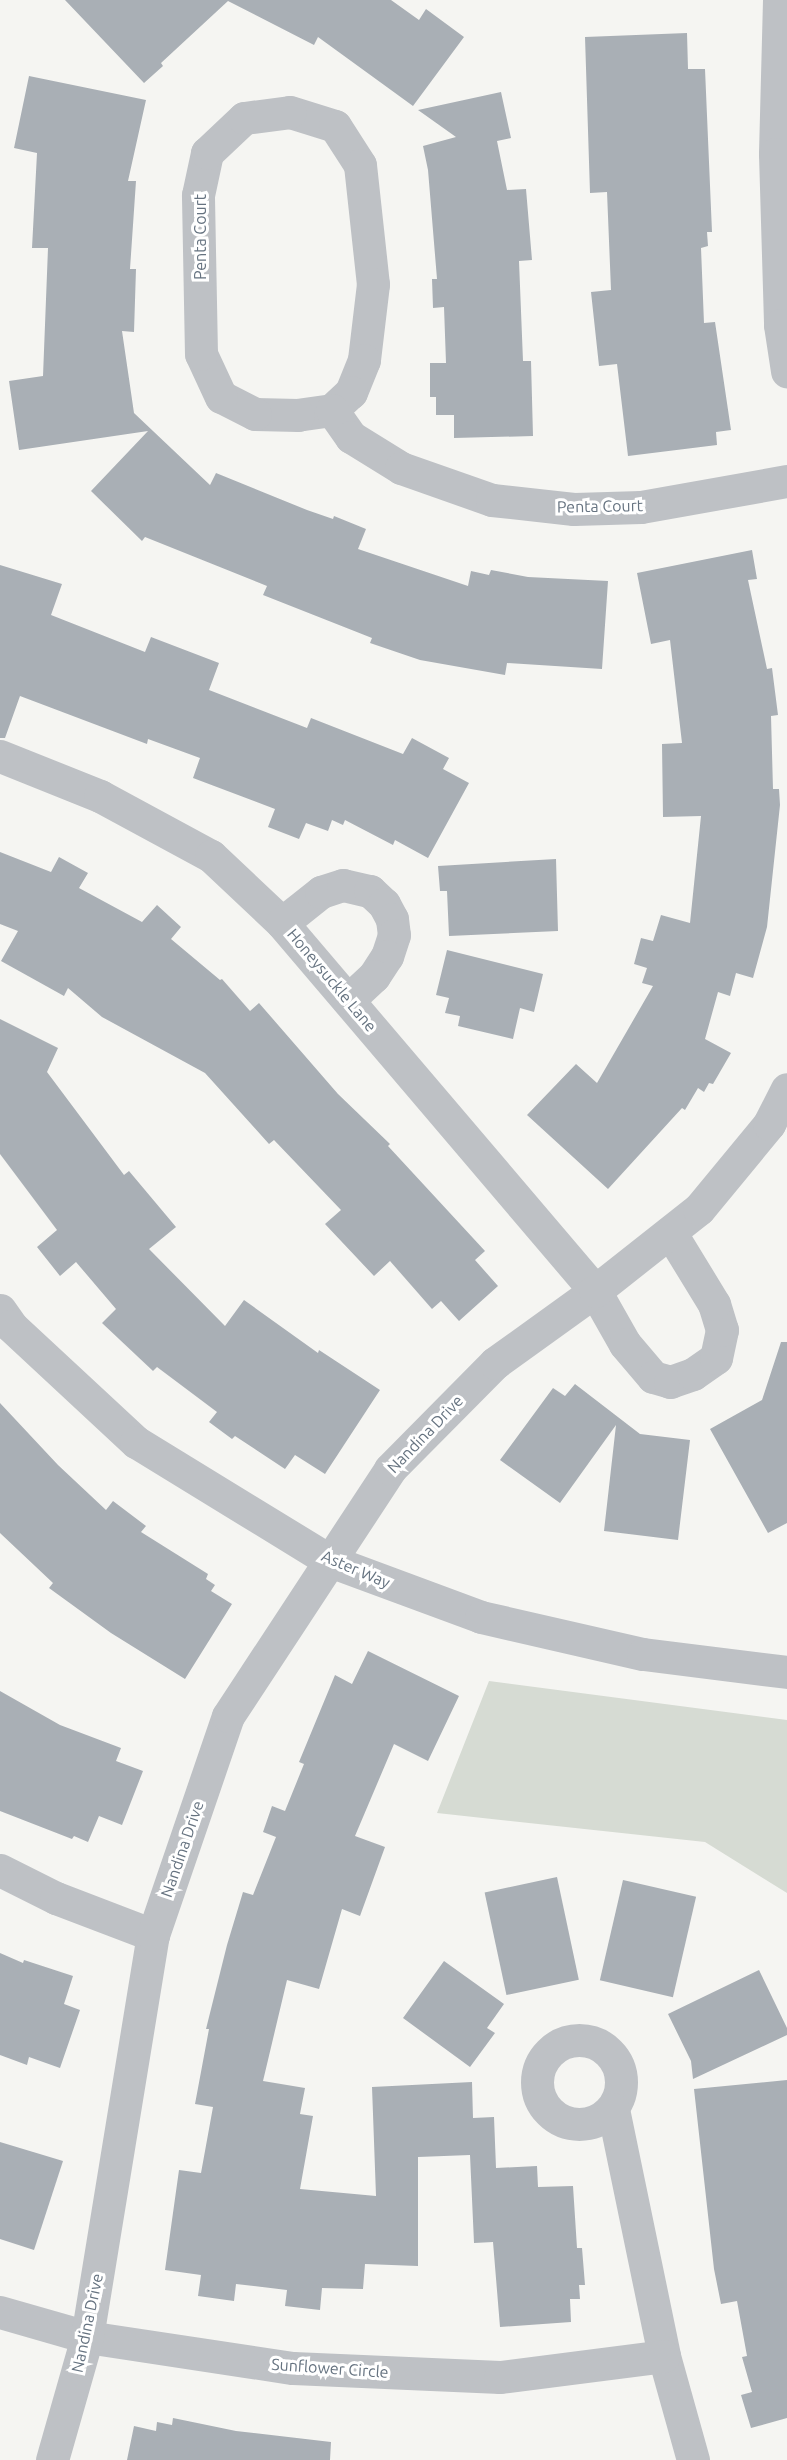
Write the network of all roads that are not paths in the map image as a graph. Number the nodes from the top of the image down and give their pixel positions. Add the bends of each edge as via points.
1 (779, 0) edge
2 (787, 371) edge
3 (332, 410) junction
4 (787, 481) edge
5 (0, 756) edge
6 (282, 923) junction
7 (348, 1000) junction
8 (787, 1089) edge
9 (670, 1232) junction
10 (595, 1291) junction
11 (0, 1310) edge
12 (330, 1561) junction
13 (787, 1672) edge
14 (0, 1870) edge
15 (153, 1935) junction
16 (613, 2109) dead end
17 (0, 2312) edge
18 (87, 2337) junction
19 (664, 2356) junction
20 (52, 2460) edge
21 (693, 2460) edge

1 - 2 street via 775,154 780,325
3 - 3 street, Penta Court via 298,415 255,414 221,397 201,354 198,195 207,153 243,118 290,112 335,126 360,165 372,284 364,360 351,392
3 - 4 street, Penta Court via 351,437 401,468 492,500 574,509 641,507
5 - 6 street, Honeysuckle Lane via 100,796 211,856
6 - 7 street, Honeysuckle Lane
6 - 7 street via 321,892 343,885 370,891 384,904 392,919 394,935 387,956 374,976
7 - 10 street, Honeysuckle Lane
8 - 9 street, Nandina Drive via 762,1132 699,1209
9 - 10 street, Nandina Drive
9 - 10 street, Honeysuckle Lane via 714,1304 722,1330 716,1358 693,1374 670,1382 653,1377 625,1344
10 - 12 street, Nandina Drive via 495,1363 390,1468
11 - 12 street, Aster Way via 11,1326 136,1442
12 - 13 street, Aster Way via 481,1617 643,1654
12 - 15 street, Nandina Drive via 228,1716
14 - 15 street via 56,1898
15 - 18 street, Nandina Drive
16 - 19 street
17 - 18 street, Sunflower Circle
18 - 19 street, Sunflower Circle via 293,2368 500,2377
18 - 20 street, Nandina Drive
19 - 21 street

